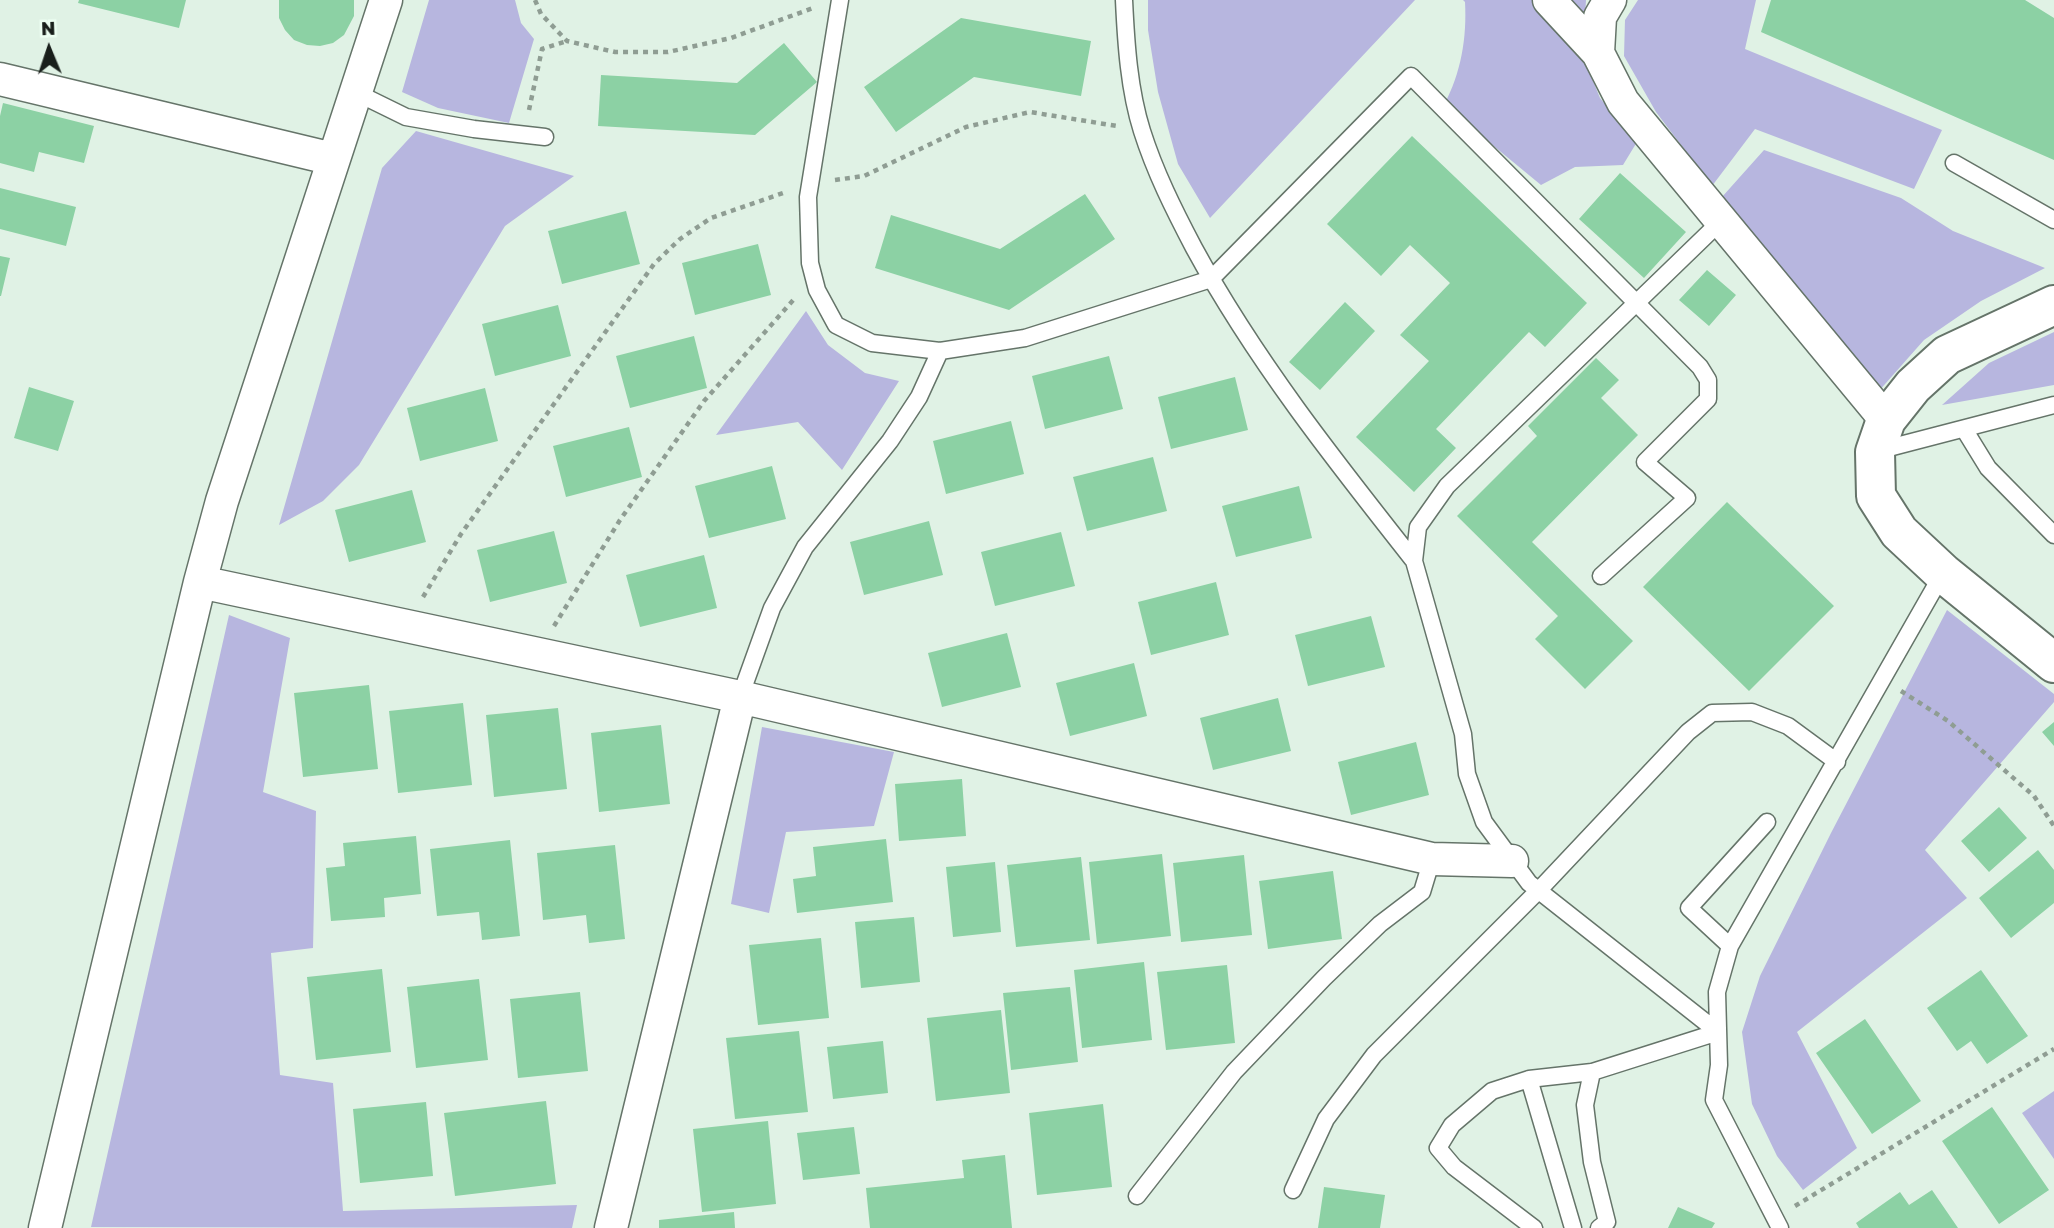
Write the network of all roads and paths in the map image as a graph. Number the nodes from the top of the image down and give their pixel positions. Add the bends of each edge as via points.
1 (386, 0) edge
2 (535, 0) edge
3 (840, 0) edge
4 (1124, 0) edge
5 (1549, 0) edge
6 (1610, 0) edge
7 (822, 4) dead end
8 (567, 41) junction
9 (1598, 53) junction
10 (0, 79) edge
11 (355, 92) junction
12 (1142, 130) junction
13 (524, 135) junction
14 (545, 137) dead end
15 (333, 159) junction
16 (1954, 163) dead end
17 (810, 184) junction
18 (2054, 220) edge
19 (1721, 221) junction
20 (814, 276) junction
21 (1211, 279) junction
22 (1636, 304) junction
23 (2054, 305) edge
24 (940, 351) junction
25 (2054, 405) edge
26 (1964, 429) junction
27 (1880, 436) junction
28 (2054, 535) edge
29 (1414, 561) junction
30 (1944, 573) junction
31 (1601, 576) dead end
32 (200, 582) junction
33 (406, 626) junction
34 (537, 654) junction
35 (2054, 663) edge
36 (1883, 680) junction
37 (740, 697) junction
38 (1837, 762) junction
39 (1767, 822) dead end
40 (2054, 826) edge
41 (1432, 859) junction
42 (1512, 861) junction
43 (1539, 890) junction
44 (1730, 946) junction
45 (1718, 1032) junction
46 (2054, 1049) edge
47 (1592, 1072) junction
48 (1529, 1079) junction
49 (1293, 1190) dead end
50 (1137, 1196) dead end
51 (1778, 1223) edge
52 (45, 1228) edge
53 (611, 1228) edge
54 (1534, 1228) edge
55 (1573, 1228) edge
56 (1599, 1228) edge

1 - 11 street
2 - 8 path via 541,14
3 - 17 lane
4 - 12 lane via 1126,48
5 - 9 street
6 - 9 street via 1600,17
7 - 8 path via 731,38 668,52 615,52
8 - 13 path via 542,49
9 - 19 street via 1623,102
10 - 15 street
11 - 13 lane via 405,117
11 - 15 street
12 - 17 path via 1030,112 966,127 864,176
12 - 21 lane via 1170,202
13 - 14 lane
15 - 32 street
16 - 18 lane
17 - 20 lane
17 - 33 path via 710,218 654,264 461,534
19 - 22 lane
19 - 27 street
20 - 24 lane via 836,325 872,343
20 - 34 path via 704,401 620,520
21 - 22 lane via 1411,76
21 - 24 lane via 1025,338
21 - 29 lane via 1250,343
22 - 29 lane via 1447,486 1418,527
22 - 31 lane via 1700,367 1708,380 1708,399 1645,462 1687,498
23 - 27 street via 1947,355 1913,386
24 - 37 lane via 919,397 890,441 805,547 772,608
25 - 26 lane
26 - 27 lane
26 - 28 lane via 1988,468
27 - 30 street via 1876,496 1899,532
29 - 42 lane via 1463,734 1467,774 1484,822
30 - 35 street
30 - 36 lane
32 - 33 street
32 - 52 street
33 - 34 street
34 - 37 street
36 - 38 lane
36 - 40 path via 1948,720 2034,796
37 - 41 street
37 - 53 street
38 - 43 lane via 1788,726 1752,712 1712,713 1688,732
38 - 44 lane
39 - 44 lane via 1689,908
41 - 42 street
41 - 50 lane via 1422,892 1371,933 1234,1072
42 - 43 lane
43 - 45 lane
43 - 49 lane via 1374,1055 1326,1119
44 - 45 lane via 1717,992
45 - 47 lane
45 - 51 lane via 1714,1100
46 - 51 path
47 - 48 lane
47 - 56 lane via 1585,1105 1592,1162 1607,1222
48 - 54 lane via 1492,1091 1452,1125 1438,1148 1454,1167
48 - 55 lane

